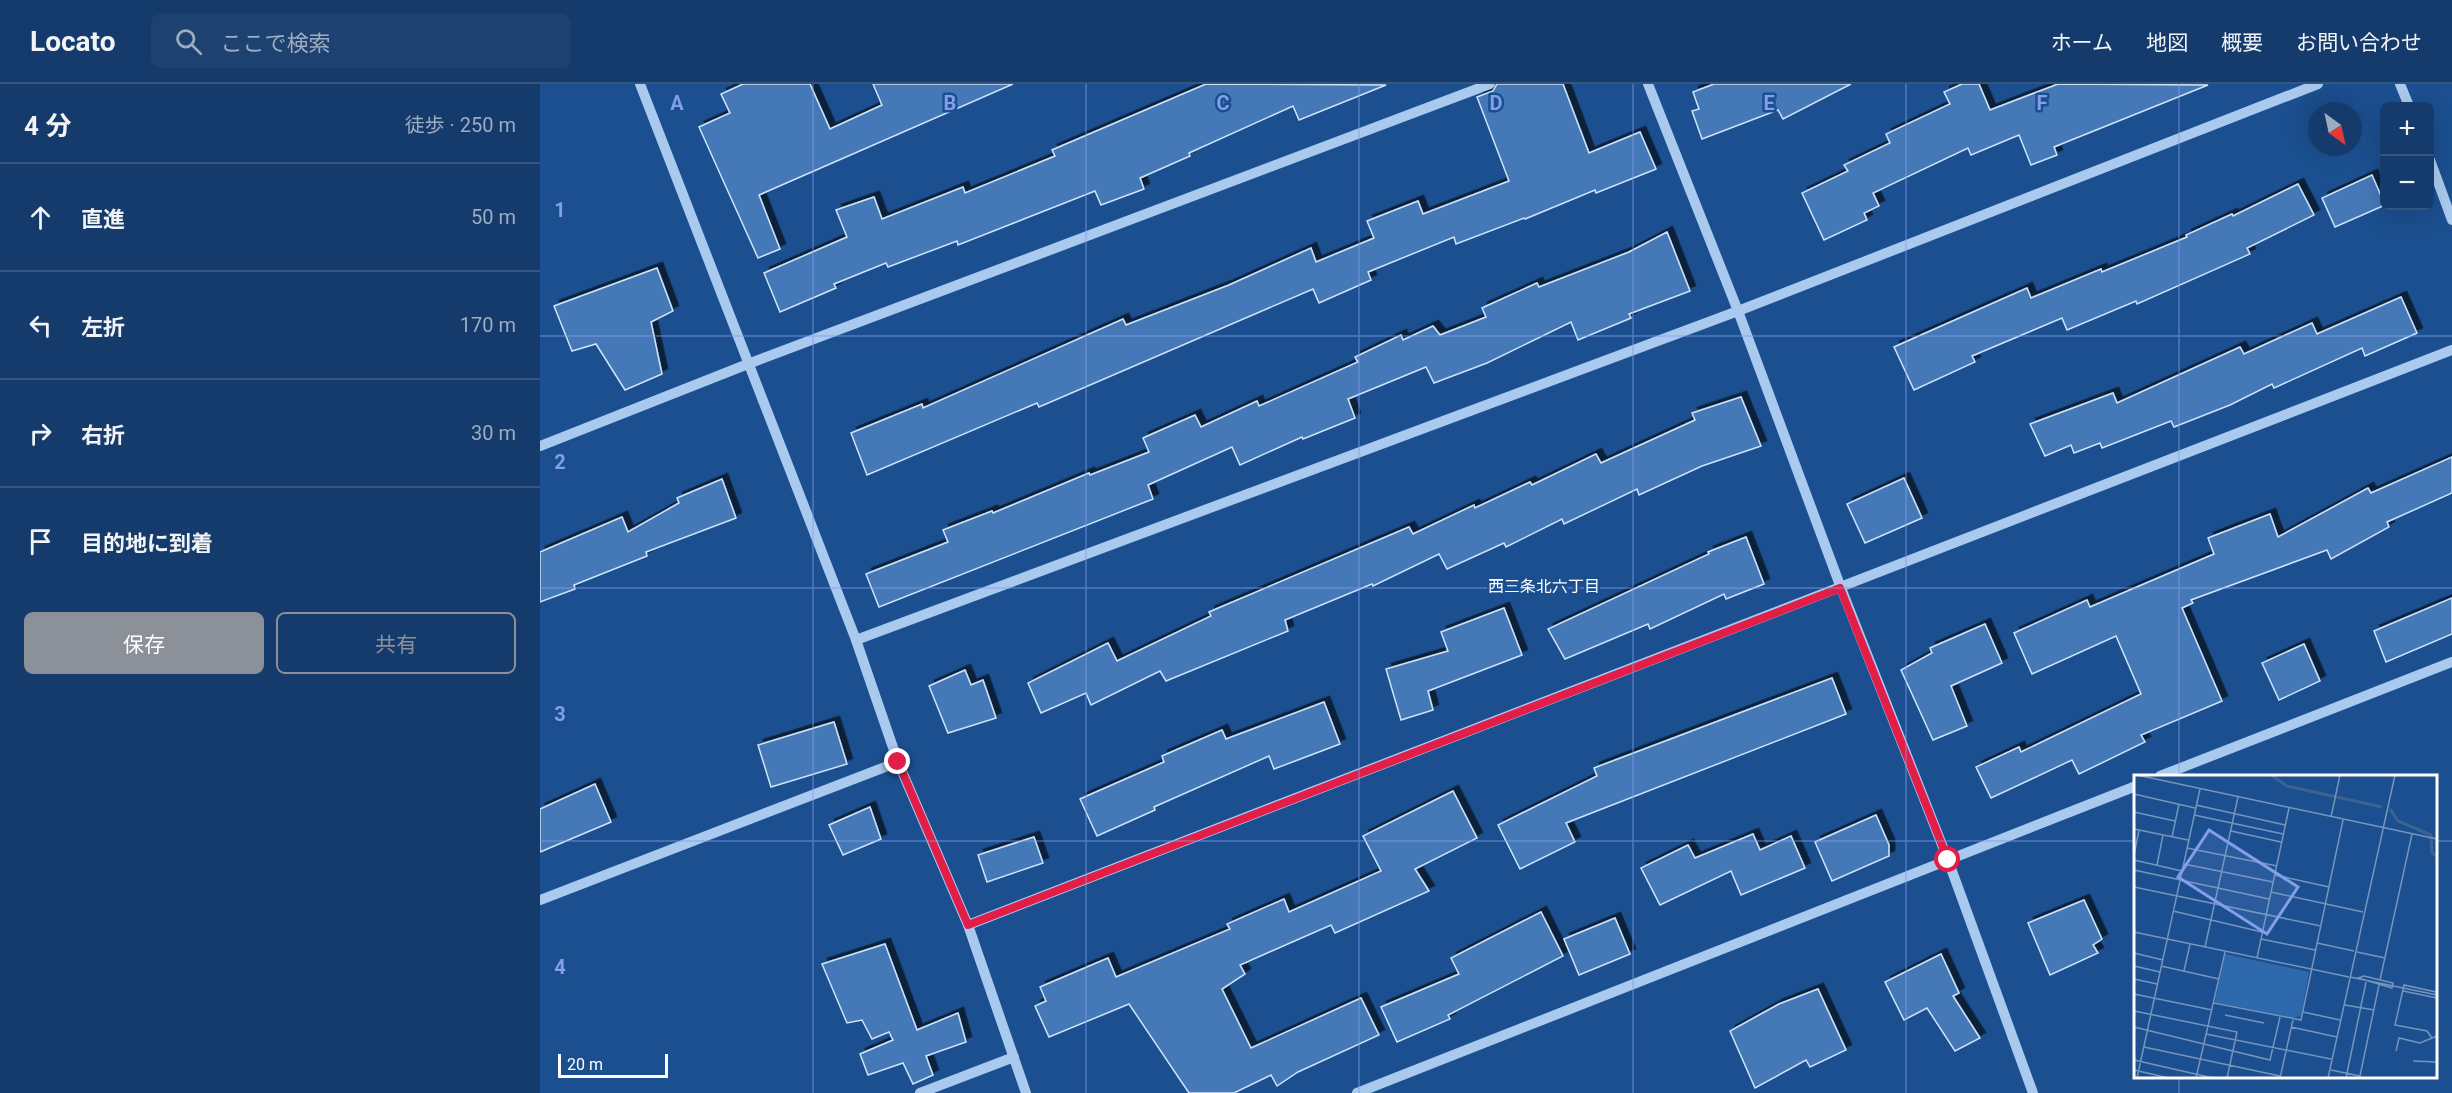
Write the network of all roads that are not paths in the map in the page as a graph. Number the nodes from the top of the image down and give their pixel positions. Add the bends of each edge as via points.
1 (640, 84) edge
2 (1490, 84) edge
3 (1648, 84) edge
4 (2319, 84) edge
5 (2400, 84) edge
6 (2407, 102) edge
7 (2434, 169) edge
8 (2450, 207) edge
9 (2452, 220) edge
10 (1738, 311) junction
11 (2452, 350) edge
12 (748, 364) junction
13 (540, 446) edge
14 (1840, 588) junction
15 (856, 640) junction
16 (2452, 662) edge
17 (898, 762) junction
18 (2165, 775) edge
19 (2134, 787) edge
20 (1948, 860) junction
21 (540, 900) edge
22 (968, 925) junction
23 (1014, 1057) junction
24 (920, 1093) edge
25 (1026, 1093) edge
26 (1356, 1093) edge
27 (2033, 1093) edge

1 - 12 street
2 - 12 street
3 - 10 street
4 - 10 street
5 - 6 street
7 - 8 street
8 - 9 street
10 - 14 street
10 - 15 street
11 - 14 street
12 - 13 street
12 - 15 street
14 - 20 street
14 - 22 street
15 - 17 street
16 - 18 street
17 - 21 street
17 - 22 street
19 - 20 street
20 - 26 street
20 - 27 street
22 - 23 street
23 - 24 street
23 - 25 street

